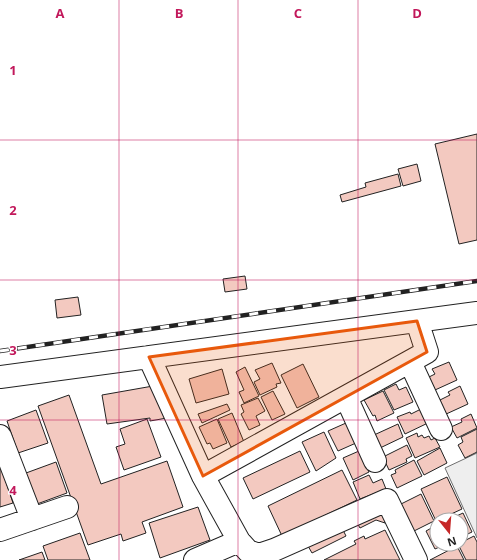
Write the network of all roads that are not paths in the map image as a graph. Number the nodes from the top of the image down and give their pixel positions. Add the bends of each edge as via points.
1 (477, 313) edge
2 (417, 321) junction
3 (149, 357) junction
4 (410, 362) junction
5 (0, 377) edge
6 (346, 397) junction
7 (441, 429) dead end
8 (0, 436) edge
9 (375, 461) dead end
10 (203, 476) junction
11 (67, 507) dead end
12 (32, 519) junction
13 (0, 530) edge
14 (239, 541) junction
15 (195, 560) edge
16 (416, 560) edge

1 - 2 street
2 - 3 street
2 - 4 street via 427,352
3 - 5 street
3 - 10 street
4 - 6 street
4 - 7 street
6 - 9 street
6 - 10 street
8 - 12 street
10 - 14 street
11 - 12 street
12 - 13 street
14 - 15 street
14 - 16 street via 248,551 259,555 387,500

